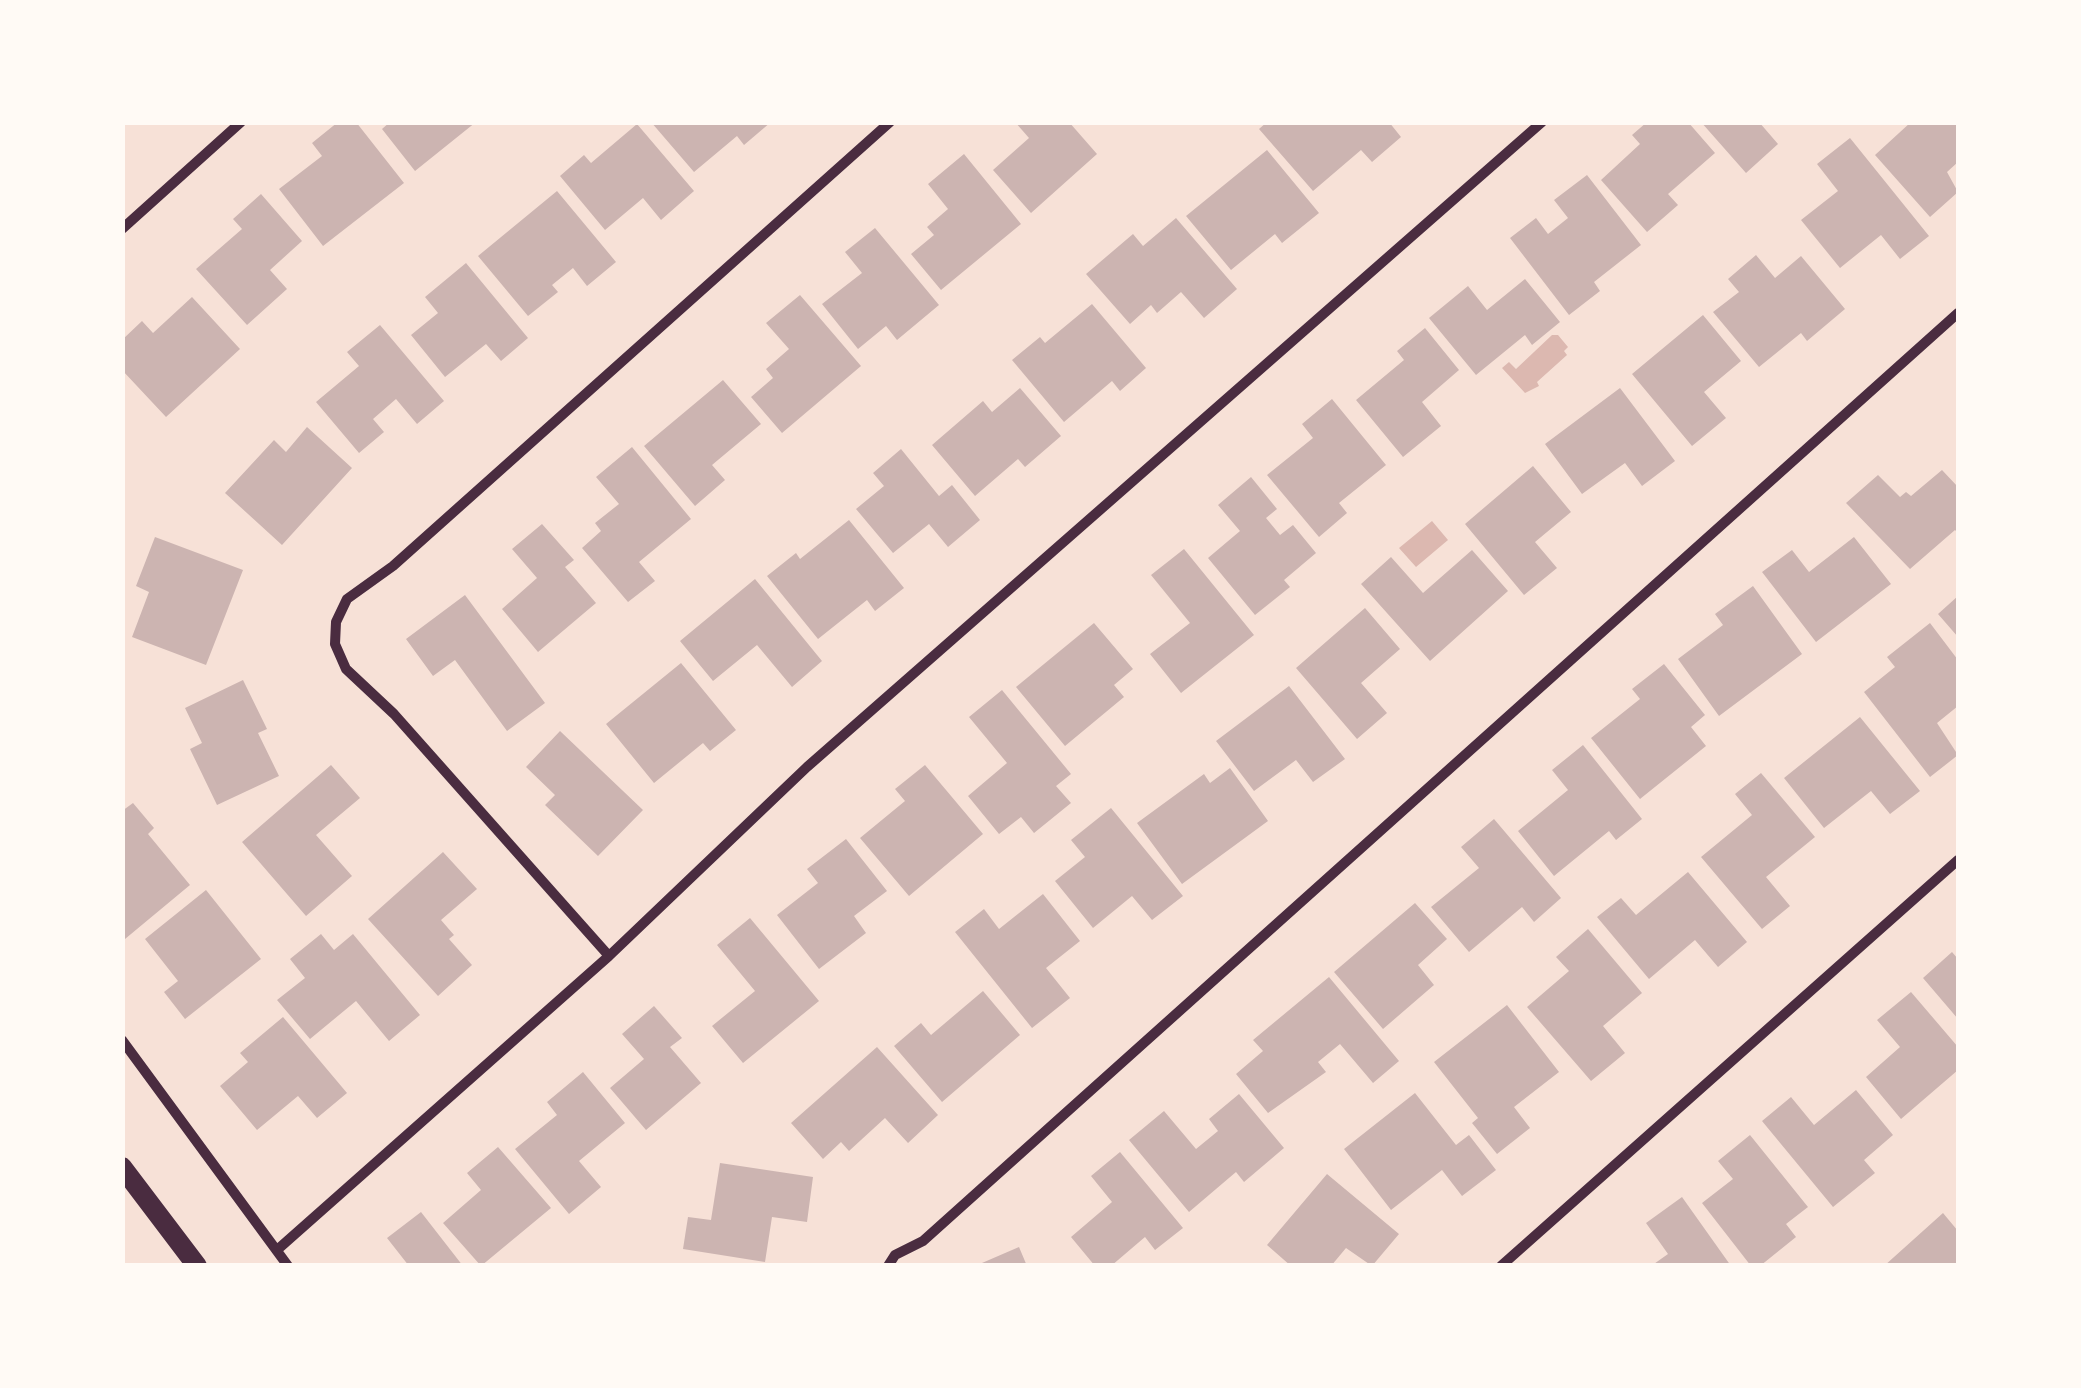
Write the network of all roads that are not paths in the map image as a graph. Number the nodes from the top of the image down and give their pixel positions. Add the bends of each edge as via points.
1 (240, 122) edge
2 (890, 122) edge
3 (1542, 122) edge
4 (122, 230) edge
5 (1958, 312) edge
6 (1958, 860) edge
7 (609, 956) junction
8 (122, 1040) edge
9 (122, 1167) edge
10 (277, 1250) junction
11 (197, 1266) edge
12 (288, 1266) edge
13 (888, 1266) edge
14 (1501, 1266) edge

1 - 4 street
2 - 7 street via 393,566 347,599 336,622 335,644 346,669
3 - 7 street via 807,768
5 - 13 street
6 - 14 street
7 - 10 street
8 - 10 street
9 - 11 main road
10 - 12 street

